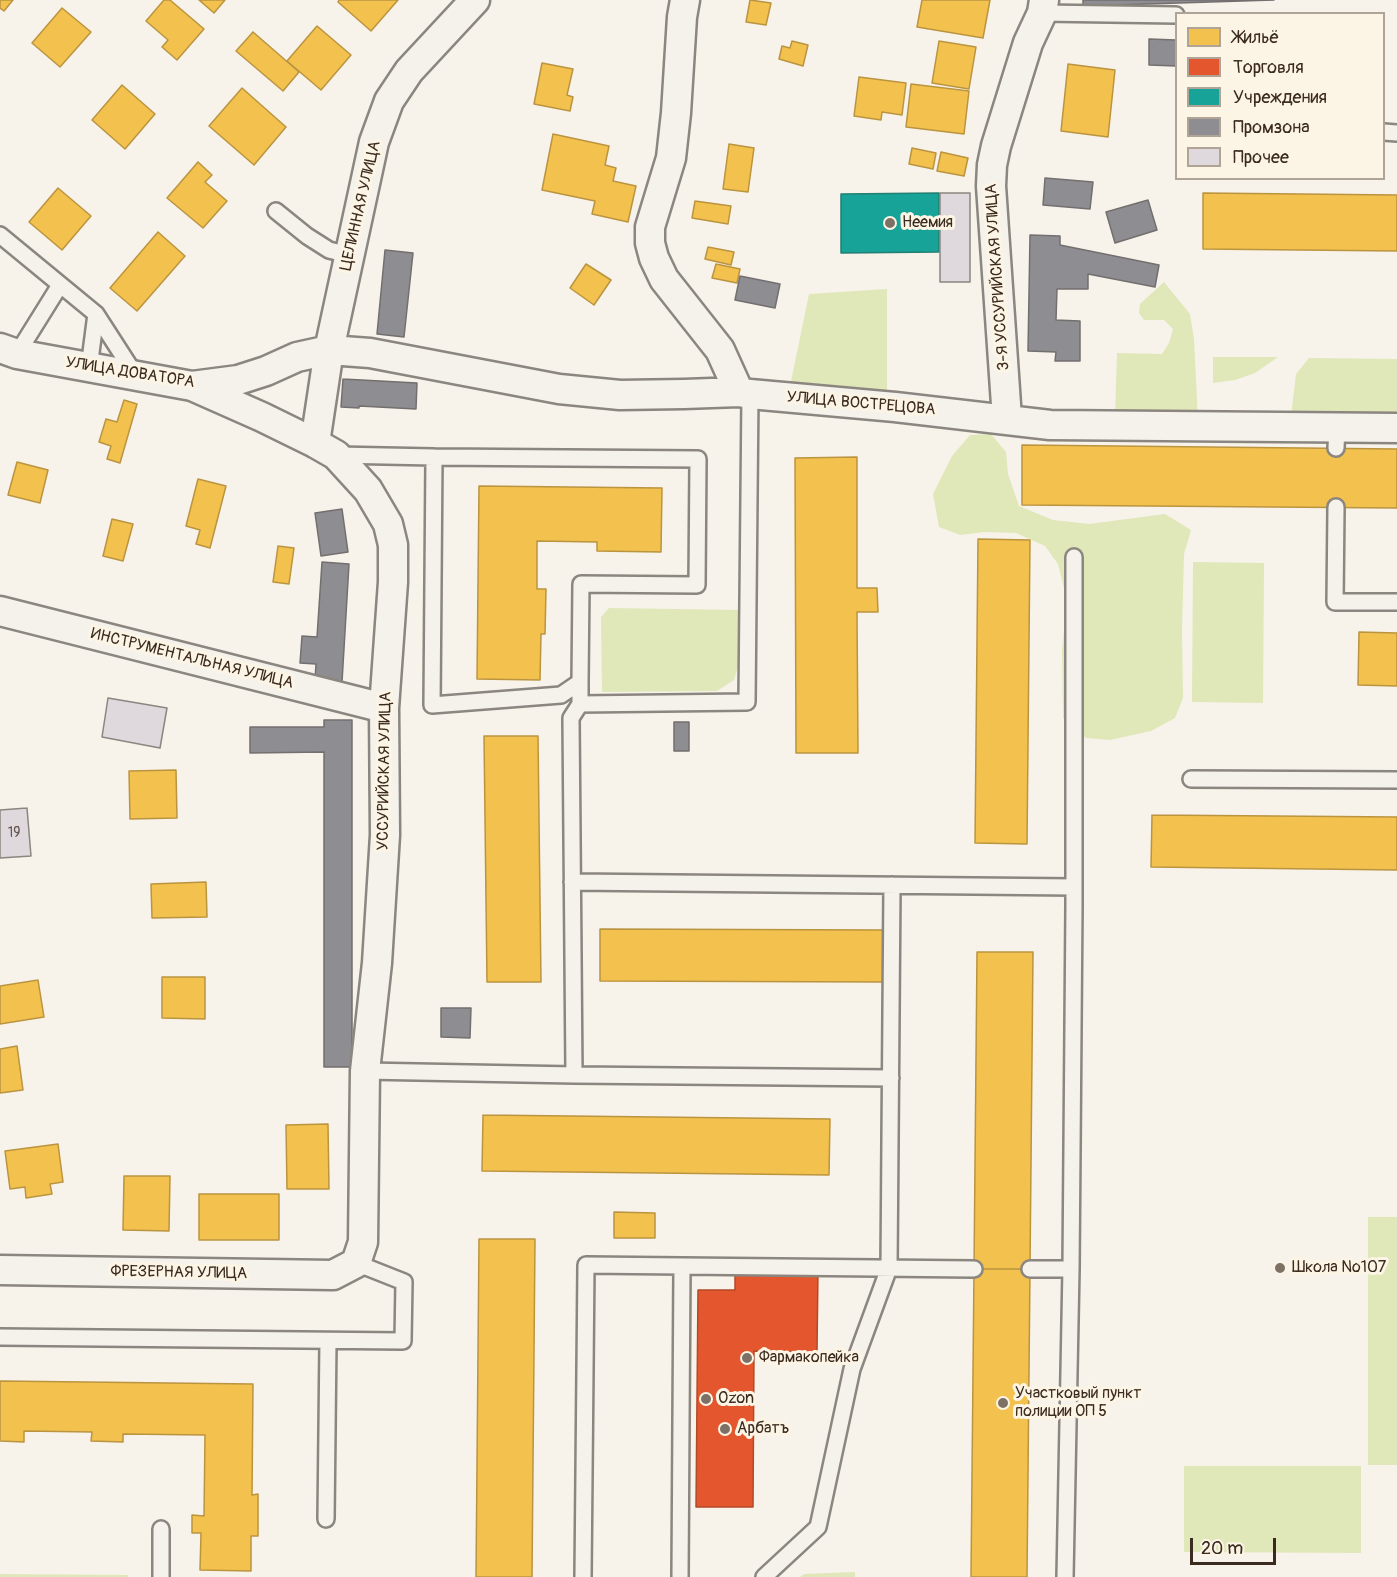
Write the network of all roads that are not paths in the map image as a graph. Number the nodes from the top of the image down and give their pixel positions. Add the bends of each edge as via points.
1 (475, 0) edge
2 (685, 0) edge
3 (1043, 6) edge
4 (1175, 15) edge
5 (276, 211) dead end
6 (0, 235) edge
7 (349, 255) junction
8 (60, 285) junction
9 (96, 314) junction
10 (329, 350) junction
11 (9, 351) edge
12 (89, 368) junction
13 (136, 376) junction
14 (192, 386) junction
15 (745, 393) junction
16 (1007, 419) junction
17 (1397, 428) edge
18 (325, 449) junction
19 (434, 457) junction
20 (1336, 507) dead end
21 (1074, 557) dead end
22 (1397, 602) edge
23 (0, 611) edge
24 (580, 682) junction
25 (580, 704) junction
26 (384, 708) junction
27 (1191, 779) dead end
28 (1397, 780) edge
29 (572, 882) junction
30 (892, 885) junction
31 (1074, 887) junction
32 (365, 1071) junction
33 (574, 1075) junction
34 (891, 1078) junction
35 (356, 1263) junction
36 (682, 1266) junction
37 (889, 1268) junction
38 (974, 1269) dead end
39 (1030, 1269) dead end
40 (1071, 1269) junction
41 (0, 1270) edge
42 (0, 1337) edge
43 (328, 1341) junction
44 (326, 1519) dead end
45 (161, 1529) dead end
46 (161, 1577) edge
47 (583, 1577) edge
48 (680, 1577) edge
49 (764, 1577) edge
50 (1065, 1577) edge

1 - 7 street, ЦЕЛИННАЯ УЛИЦА via 409,71 389,101 374,142
2 - 15 street via 671,158 650,227 650,243 664,279 720,350
3 - 4 lane
3 - 16 street, 3-Я УССУРИЙСКАЯ УЛИЦА via 992,165
5 - 7 lane via 330,250
6 - 8 lane
7 - 10 street, ЦЕЛИННАЯ УЛИЦА
8 - 9 lane
8 - 11 lane
9 - 12 lane
9 - 13 lane
10 - 14 street, УЛИЦА ДОВАТОРА via 297,357 238,380
10 - 15 street, УЛИЦА ВОСТРЕЦОВА via 370,352 559,389 620,395
10 - 18 street, ЦЕЛИННАЯ УЛИЦА
11 - 12 street, УЛИЦА ДОВАТОРА
12 - 13 street, УЛИЦА ДОВАТОРА
13 - 14 street, УЛИЦА ДОВАТОРА
14 - 18 street, УССУРИЙСКАЯ УЛИЦА
15 - 16 street, УЛИЦА ВОСТРЕЦОВА
15 - 25 lane via 747,702
16 - 17 street, УЛИЦА ВОСТРЕЦОВА via 1050,425 1336,438
18 - 19 lane
18 - 26 street, УССУРИЙСКАЯ УЛИЦА via 368,490 388,524 393,545
19 - 24 lane via 432,705 561,695
19 - 24 lane via 698,459 697,585 581,584
20 - 22 lane via 1335,602
21 - 31 lane
23 - 26 street, ИНСТРУМЕНТАЛЬНАЯ УЛИЦА
24 - 25 lane
25 - 29 lane via 571,718
26 - 32 street, УССУРИЙСКАЯ УЛИЦА via 385,836
27 - 28 lane
29 - 30 lane
29 - 33 lane
30 - 31 lane
30 - 34 lane
31 - 40 lane
32 - 33 lane
32 - 35 street, УССУРИЙСКАЯ УЛИЦА via 363,1242
33 - 34 lane
34 - 37 lane
35 - 41 street, ФРЕЗЕРНАЯ УЛИЦА via 333,1275
35 - 43 lane via 404,1282 403,1341
36 - 37 lane
36 - 47 lane via 586,1265
36 - 48 lane
37 - 38 lane
37 - 49 lane via 852,1369 818,1527
39 - 40 lane
40 - 50 lane
42 - 43 lane
43 - 44 lane
45 - 46 lane

